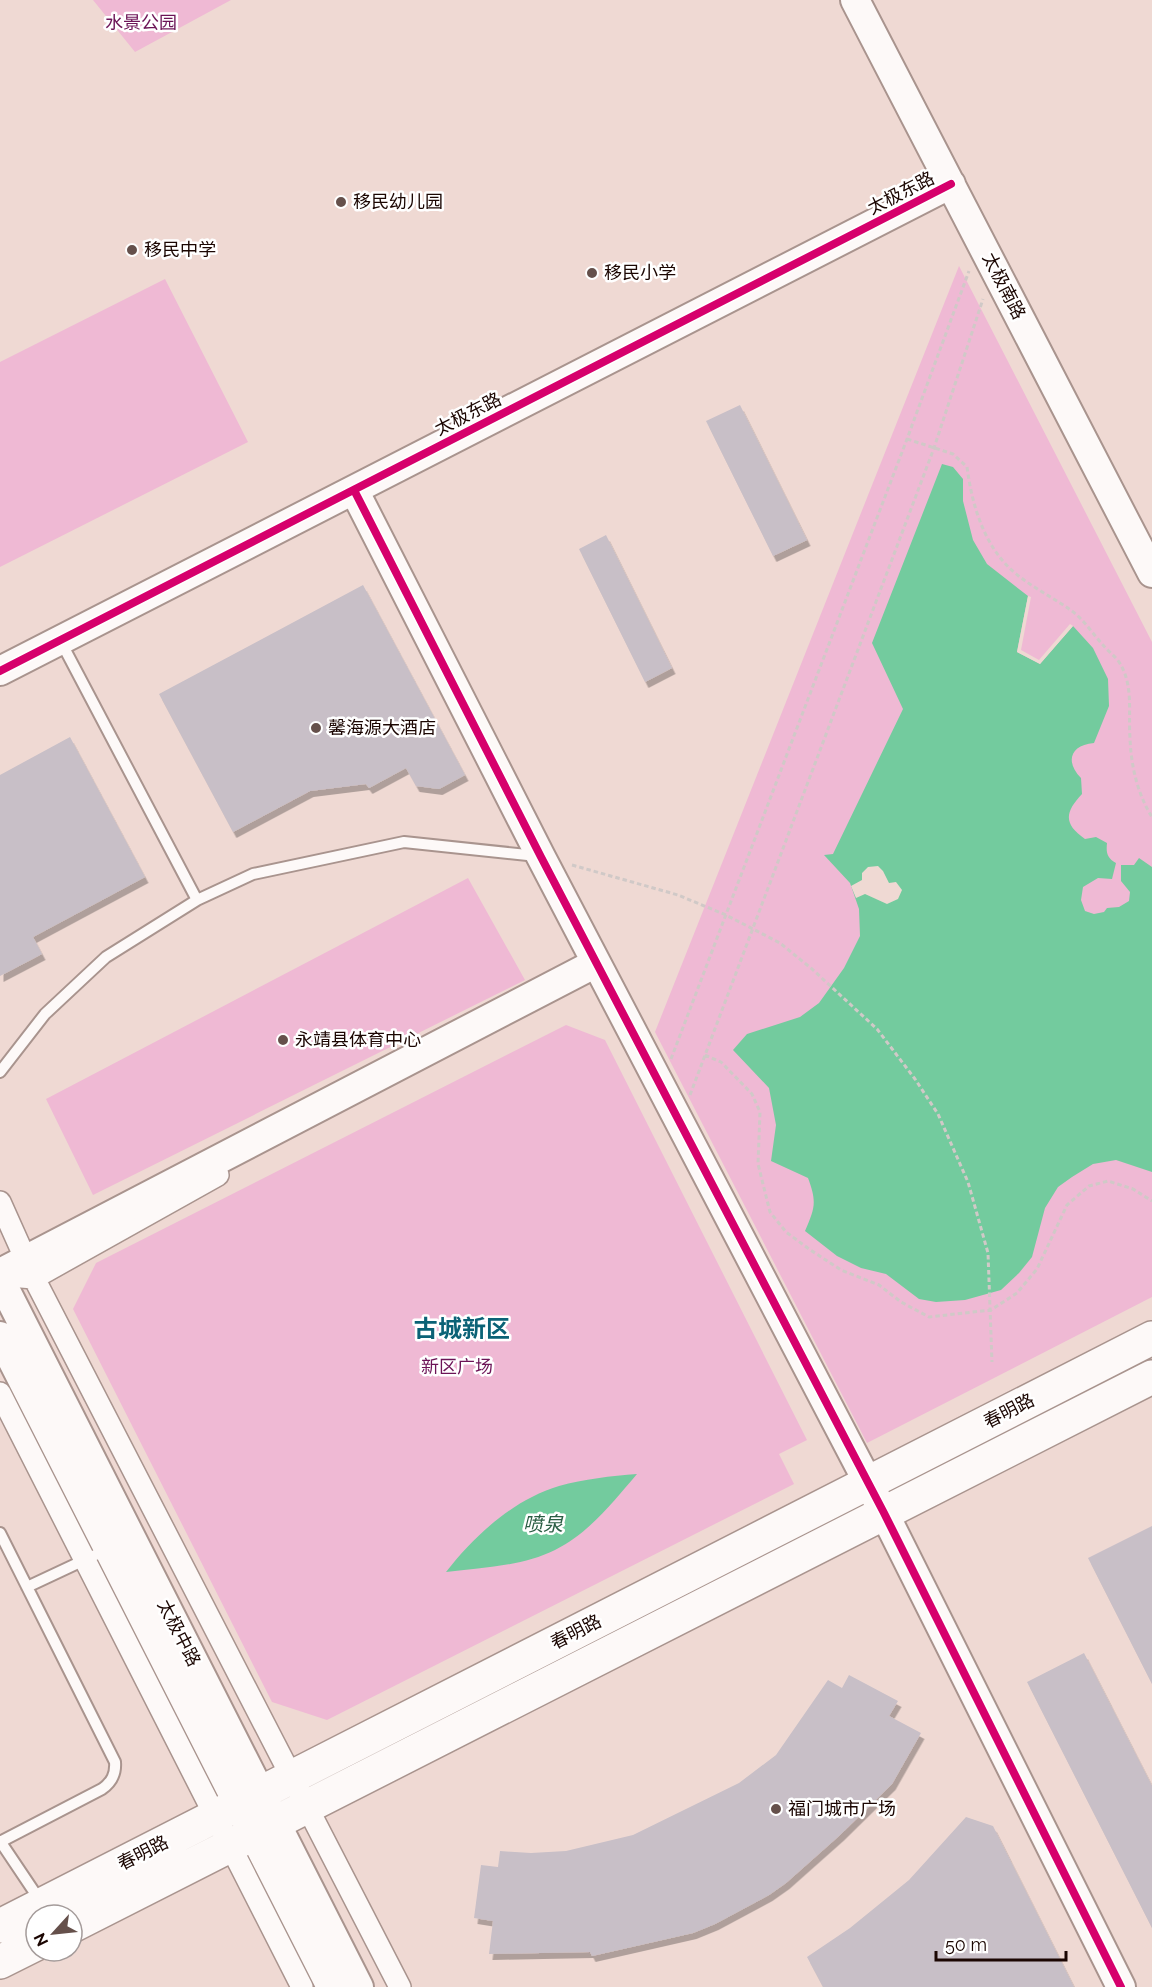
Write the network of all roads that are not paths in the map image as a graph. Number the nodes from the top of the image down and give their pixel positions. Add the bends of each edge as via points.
1 (855, 0) edge
2 (951, 184) junction
3 (354, 490) junction
4 (1152, 573) edge
5 (60, 640) junction
6 (0, 671) edge
7 (541, 856) junction
8 (197, 900) junction
9 (596, 963) junction
10 (0, 1072) edge
11 (0, 1202) edge
12 (30, 1269) junction
13 (0, 1273) edge
14 (0, 1279) edge
15 (0, 1336) edge
16 (1152, 1338) edge
17 (1152, 1377) edge
18 (0, 1393) edge
19 (868, 1483) junction
20 (884, 1513) junction
21 (0, 1533) edge
22 (97, 1554) junction
23 (27, 1587) junction
24 (291, 1778) junction
25 (238, 1805) junction
26 (306, 1807) junction
27 (253, 1835) junction
28 (0, 1842) edge
29 (41, 1903) edge
30 (59, 1903) edge
31 (24, 1918) edge
32 (84, 1920) edge
33 (0, 1926) edge
34 (24, 1950) edge
35 (0, 1962) edge
36 (302, 1987) edge
37 (331, 1987) edge
38 (359, 1987) edge
39 (400, 1987) edge
40 (1121, 1987) edge

1 - 2 street, 太极南路
2 - 3 street, 太极东路
2 - 4 street, 太极南路
3 - 5 street, 太极东路
3 - 7 street
5 - 6 street, 太极东路
5 - 8 lane
7 - 8 lane via 404,842 253,874
7 - 9 street
8 - 10 lane via 106,957 45,1014
9 - 12 street
9 - 19 street
11 - 12 street
12 - 13 street
12 - 24 street
14 - 25 street, 太极中路
15 - 22 street, 太极中路
16 - 19 main road, 春明路
17 - 20 main road, 春明路
18 - 22 street
19 - 20 street
19 - 24 main road, 春明路
20 - 26 main road, 春明路
20 - 40 street
21 - 23 lane
22 - 23 lane
22 - 25 street, 太极中路
23 - 28 lane via 116,1768 112,1781 102,1789
24 - 25 main road, 春明路
24 - 26 street
25 - 27 street, 太极中路
25 - 30 main road, 春明路
26 - 27 main road, 春明路
26 - 39 street
27 - 32 main road, 春明路
27 - 36 street
27 - 37 street, 太极中路
27 - 38 street, 太极中路
28 - 29 lane
31 - 33 main road, 春明路
34 - 35 main road

